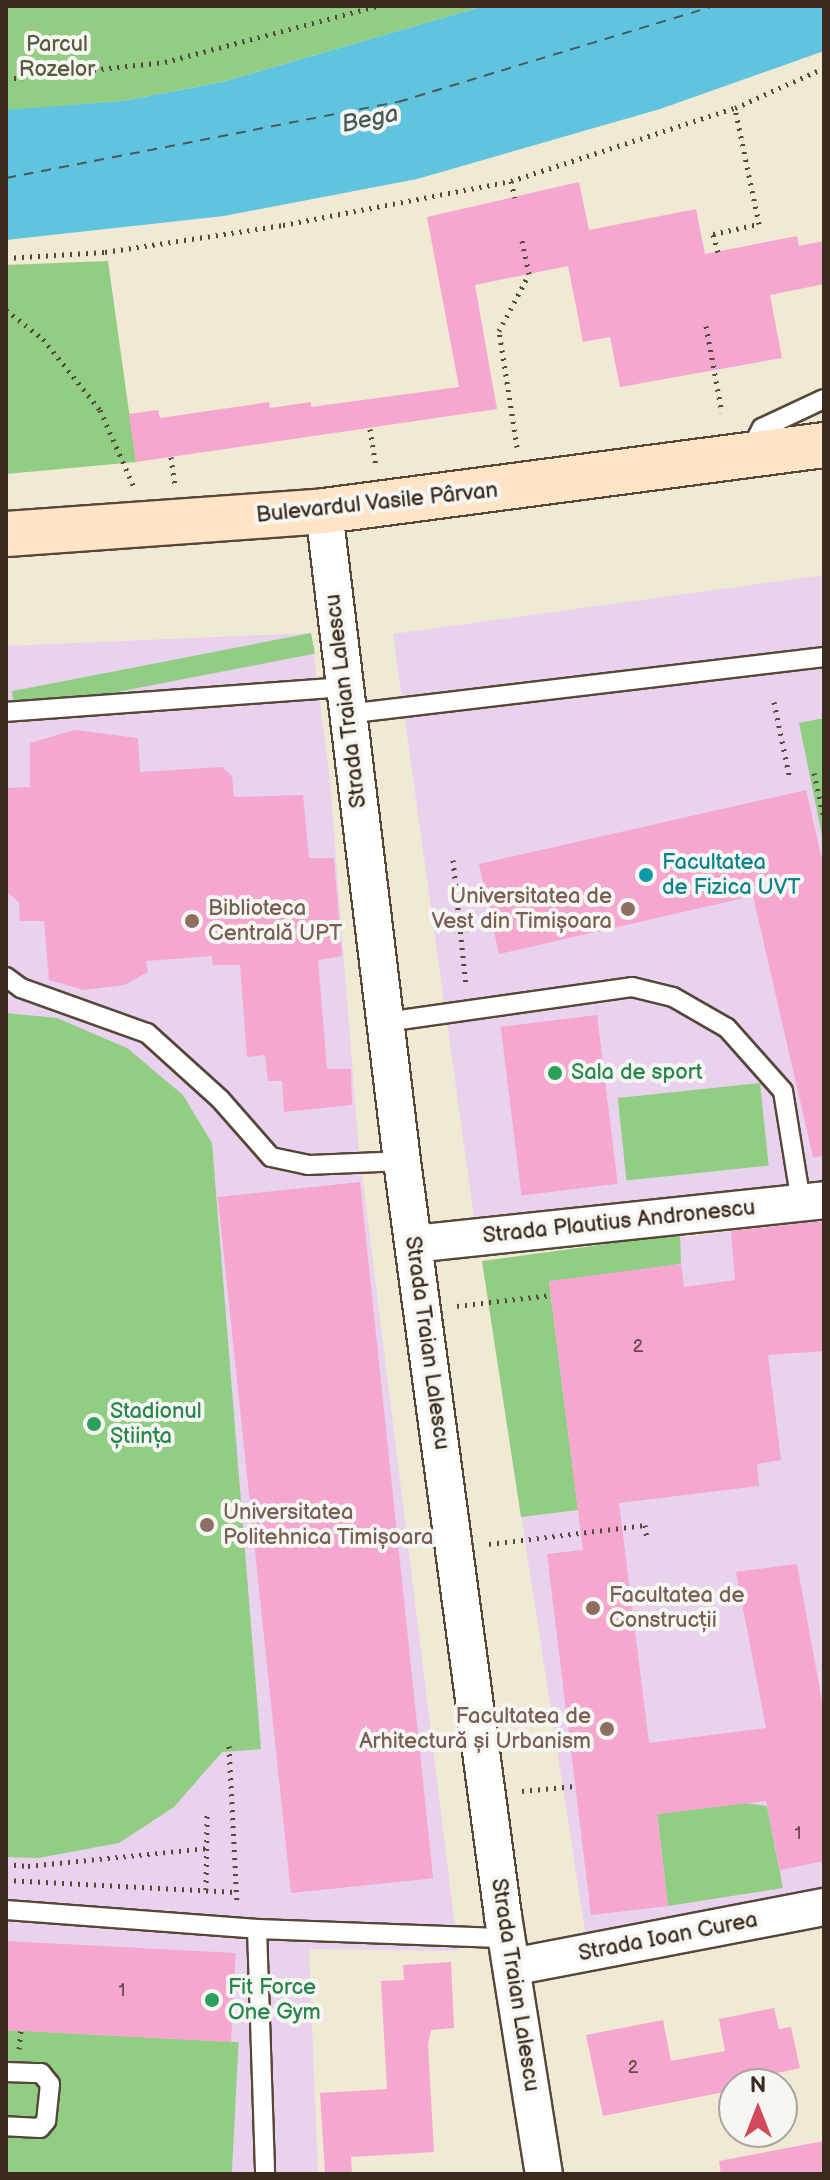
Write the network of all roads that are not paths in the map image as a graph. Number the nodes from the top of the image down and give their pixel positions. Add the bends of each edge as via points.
1 (824, 399) edge
2 (824, 445) edge
3 (747, 456) junction
4 (324, 511) junction
5 (6, 534) edge
6 (824, 657) edge
7 (345, 701) junction
8 (6, 712) edge
9 (6, 977) edge
10 (386, 1022) junction
11 (402, 1161) junction
12 (813, 1201) edge
13 (414, 1244) junction
14 (824, 1907) edge
15 (6, 1910) edge
16 (257, 1929) junction
17 (509, 1952) junction
18 (6, 2072) edge
19 (6, 2126) edge
20 (265, 2174) edge
21 (544, 2174) edge

1 - 3 lane via 762,428
2 - 3 main road, Bulevardul Vasile Pârvan
3 - 4 main road, Bulevardul Vasile Pârvan
4 - 5 main road, Bulevardul Vasile Pârvan
4 - 7 street, Strada Traian Lalescu
6 - 7 lane
7 - 8 lane
7 - 10 street, Strada Traian Lalescu
9 - 11 lane via 21,988 147,1033 220,1099 271,1157 308,1165
10 - 11 street, Strada Traian Lalescu
10 - 12 lane via 632,987 673,997 727,1028 783,1091
11 - 13 street, Strada Traian Lalescu
12 - 13 street, Strada Plautius Andronescu
13 - 17 street, Strada Traian Lalescu
14 - 17 street, Strada Ioan Curea
15 - 16 lane
16 - 17 lane
16 - 20 lane
17 - 21 street, Strada Traian Lalescu
18 - 19 lane via 41,2073 50,2084 46,2121 40,2128

